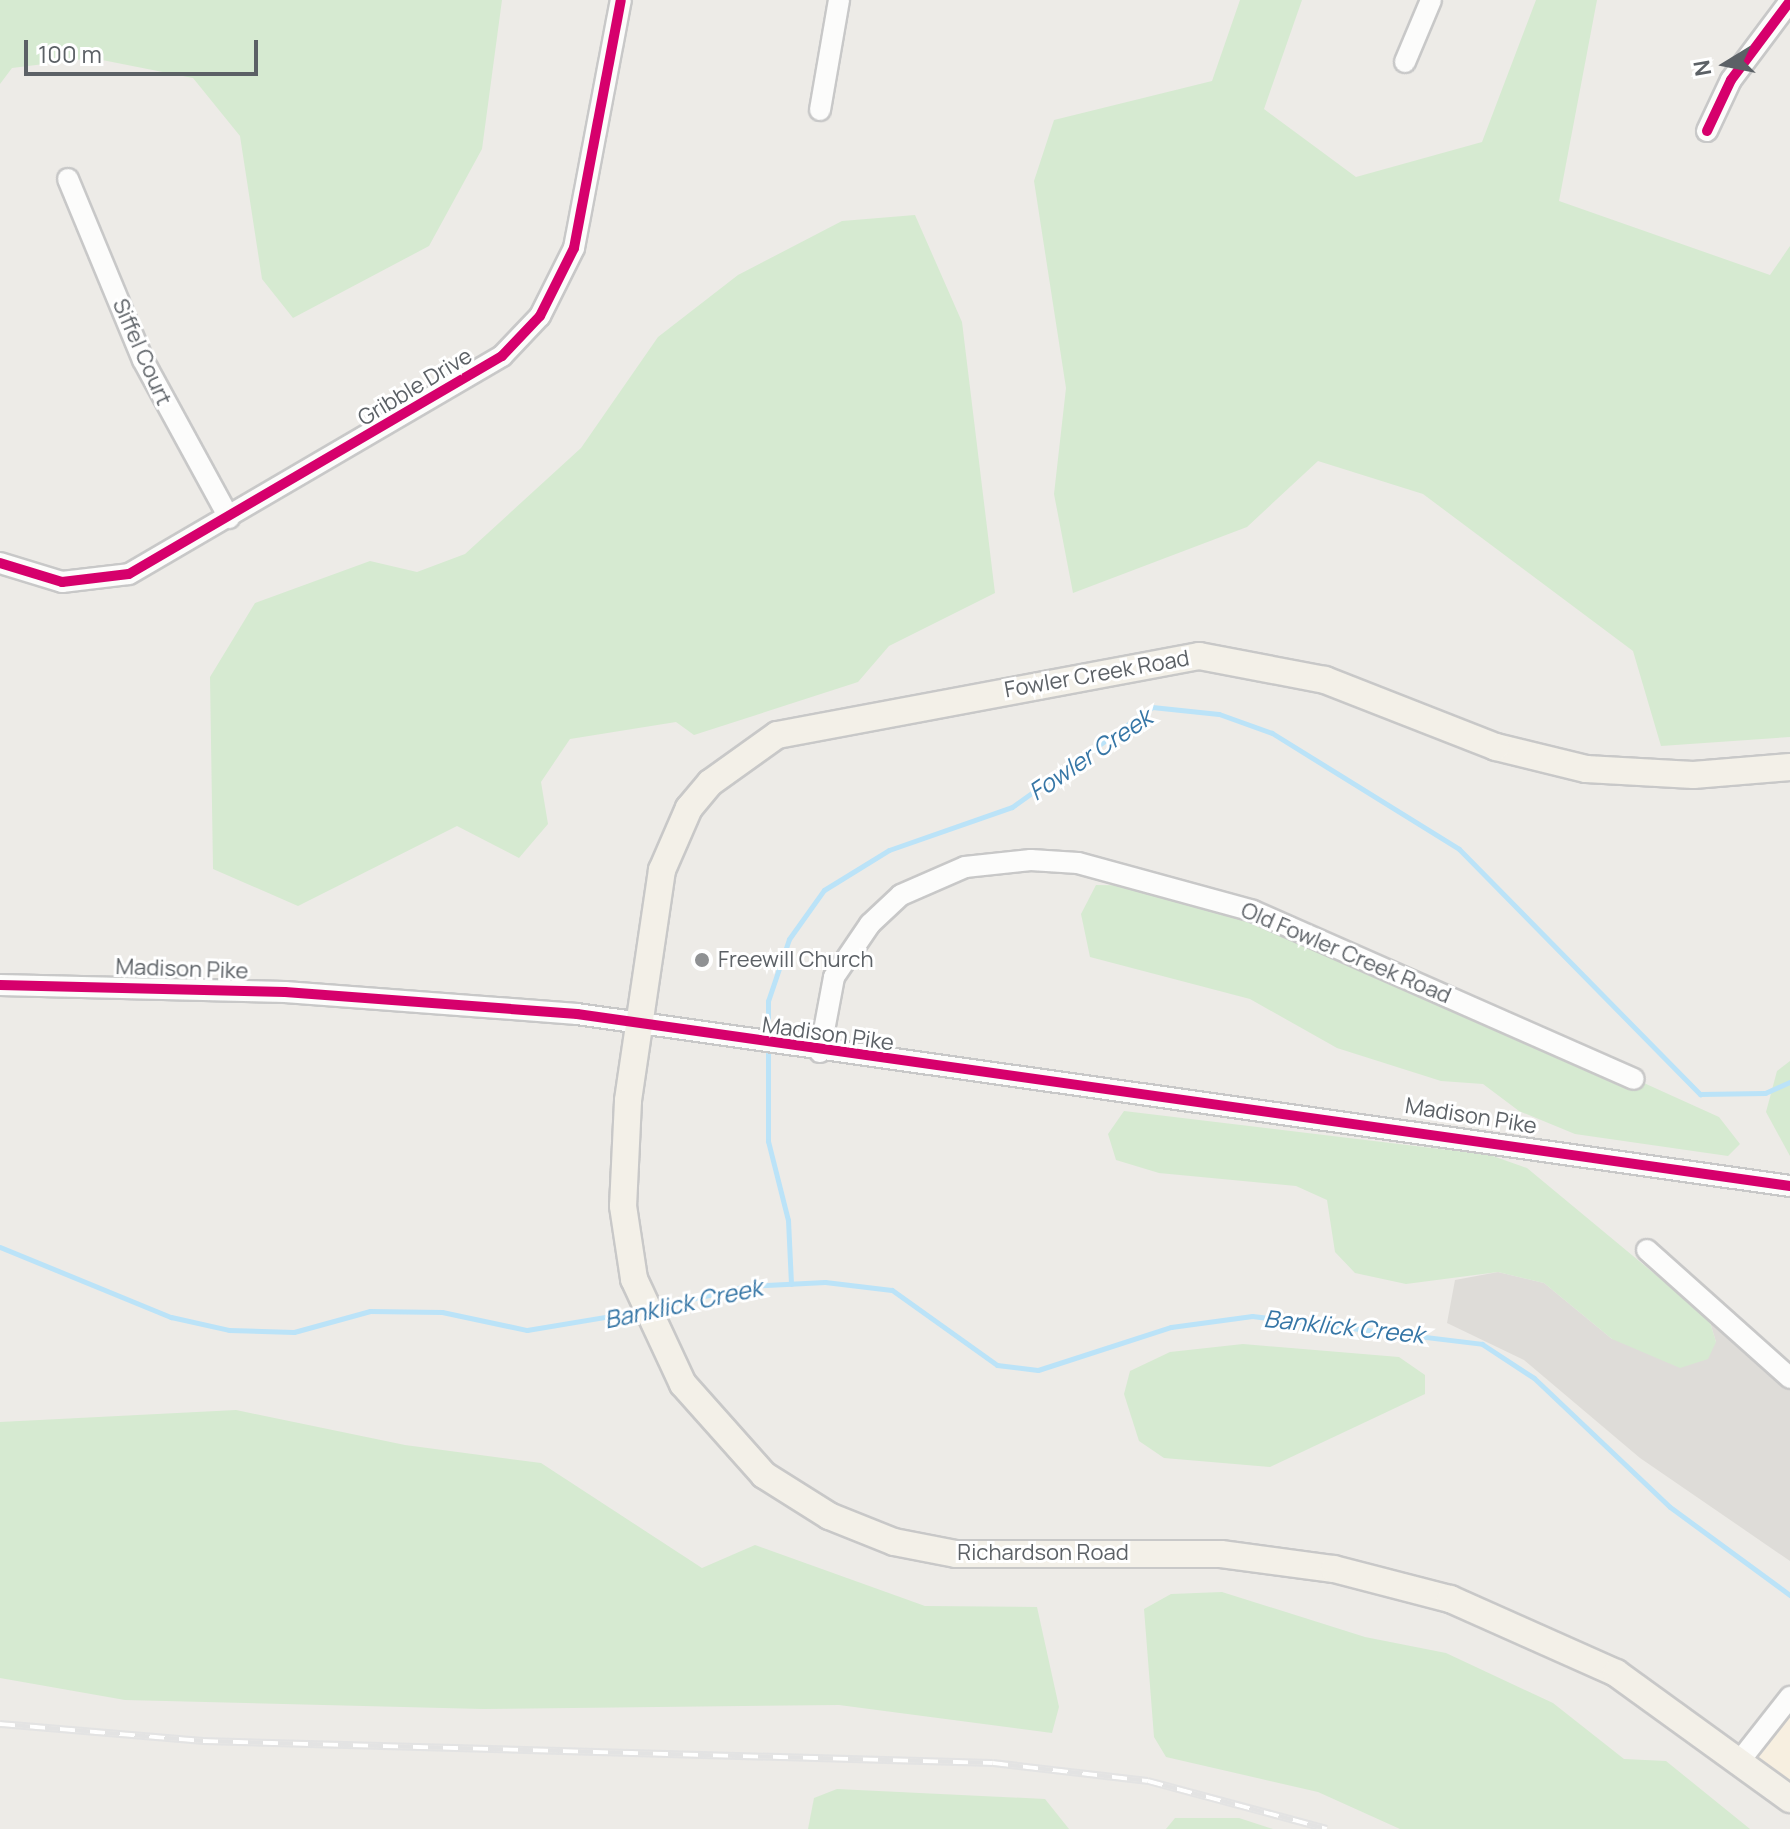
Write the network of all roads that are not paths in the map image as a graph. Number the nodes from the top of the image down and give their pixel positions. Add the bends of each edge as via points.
1 (621, 0) edge
2 (839, 0) edge
3 (1431, 0) edge
4 (1790, 1) edge
5 (1405, 62) dead end
6 (820, 110) dead end
7 (1707, 131) dead end
8 (68, 179) dead end
9 (229, 518) junction
10 (0, 563) edge
11 (1790, 767) edge
12 (0, 985) edge
13 (639, 1023) junction
14 (820, 1052) junction
15 (1634, 1079) dead end
16 (1790, 1186) edge
17 (1647, 1250) dead end
18 (1790, 1378) edge
19 (1790, 1697) edge
20 (1742, 1758) junction
21 (1790, 1799) edge

1 - 9 street, Gribble Drive via 574,248 540,316 473,377
2 - 6 street
3 - 5 street
4 - 7 street via 1731,80
8 - 9 street, Siffel Court via 143,360
9 - 10 street, Gribble Drive via 129,574 97,581 62,582
11 - 13 main road, Fowler Creek Road via 1693,775 1586,769 1496,747 1325,680 1199,656 836,719 760,742 689,808 662,870
12 - 13 street, Madison Pike via 452,1002
13 - 14 street, Madison Pike
13 - 20 main road, Richardson Road via 623,1206 634,1279 670,1363 710,1421 764,1475 856,1530 956,1554 1221,1554 1397,1584 1556,1642
14 - 15 street, Old Fowler Creek Road via 834,977 870,924 901,895 965,867 1031,860 1078,863 1253,911
14 - 16 street, Madison Pike via 1408,1126
17 - 18 street
19 - 20 street
20 - 21 main road, Richardson Road

